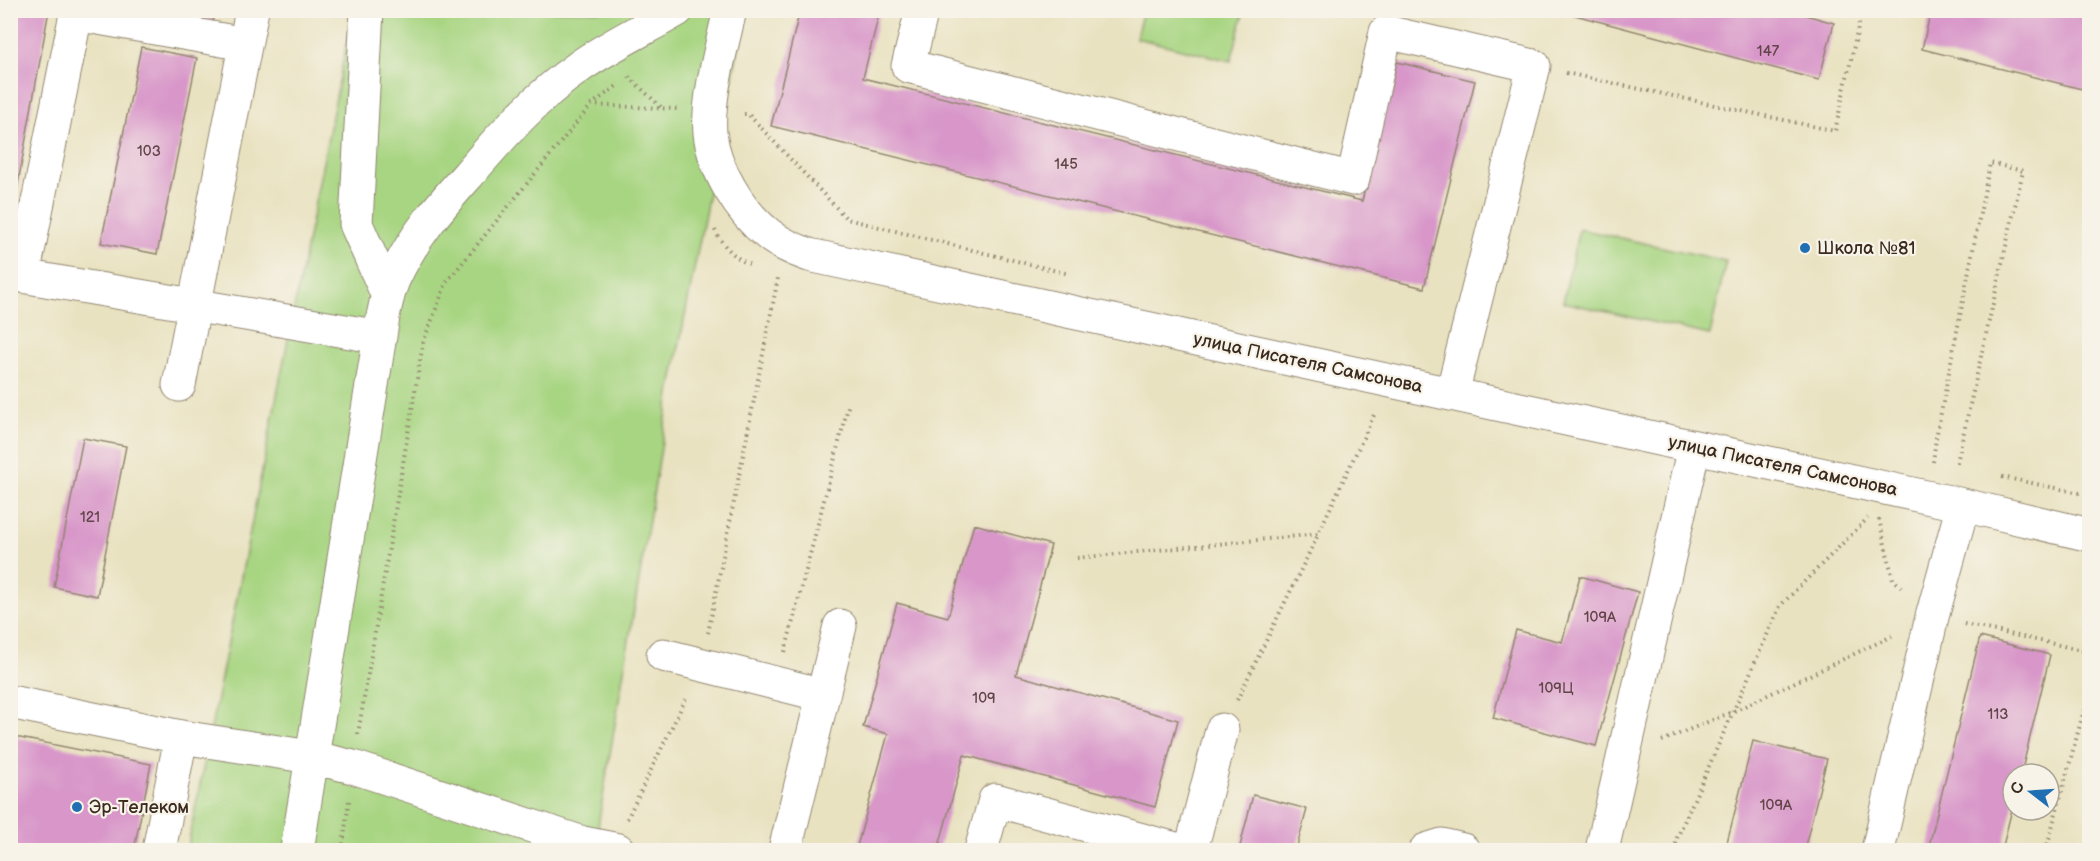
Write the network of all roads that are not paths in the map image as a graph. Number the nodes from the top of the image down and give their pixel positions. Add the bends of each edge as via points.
1 (252, 10) edge
2 (367, 10) edge
3 (677, 10) edge
4 (730, 10) edge
5 (922, 10) edge
6 (1388, 21) edge
7 (245, 44) junction
8 (17, 275) edge
9 (388, 296) junction
10 (194, 305) junction
11 (380, 337) junction
12 (179, 385) dead end
13 (1452, 394) junction
14 (1694, 447) junction
15 (1963, 505) junction
16 (2090, 534) edge
17 (840, 626) dead end
18 (663, 655) dead end
19 (823, 695) junction
20 (10, 702) edge
21 (1222, 730) road end
22 (181, 737) junction
23 (311, 757) junction
24 (159, 850) edge
25 (297, 850) edge
26 (615, 850) edge
27 (785, 850) edge
28 (981, 850) edge
29 (1179, 850) edge
30 (1191, 850) edge
31 (1426, 850) edge
32 (1463, 850) edge
33 (1602, 850) edge
34 (1878, 850) edge

1 - 7 street
2 - 9 street via 356,224
3 - 9 street via 601,52 563,79 504,133 417,237
4 - 13 street, улица Писателя Самсонова via 710,133 721,169 738,200 759,226 778,241 809,255
5 - 6 street via 908,66 1353,178
6 - 13 street via 1533,66
7 - 8 street via 76,14
7 - 10 street
8 - 10 street
9 - 11 street
10 - 11 street
10 - 12 street
11 - 23 street
13 - 14 street, улица Писателя Самсонова
14 - 15 street, улица Писателя Самсонова via 1886,500
14 - 33 street
15 - 16 street, улица Писателя Самсонова
15 - 34 street via 1932,618
17 - 19 street
18 - 19 street
19 - 27 street
20 - 22 street
21 - 30 street
22 - 23 street
22 - 24 street
23 - 25 street
23 - 26 street
28 - 29 street via 995,800
31 - 32 street via 1442,845

